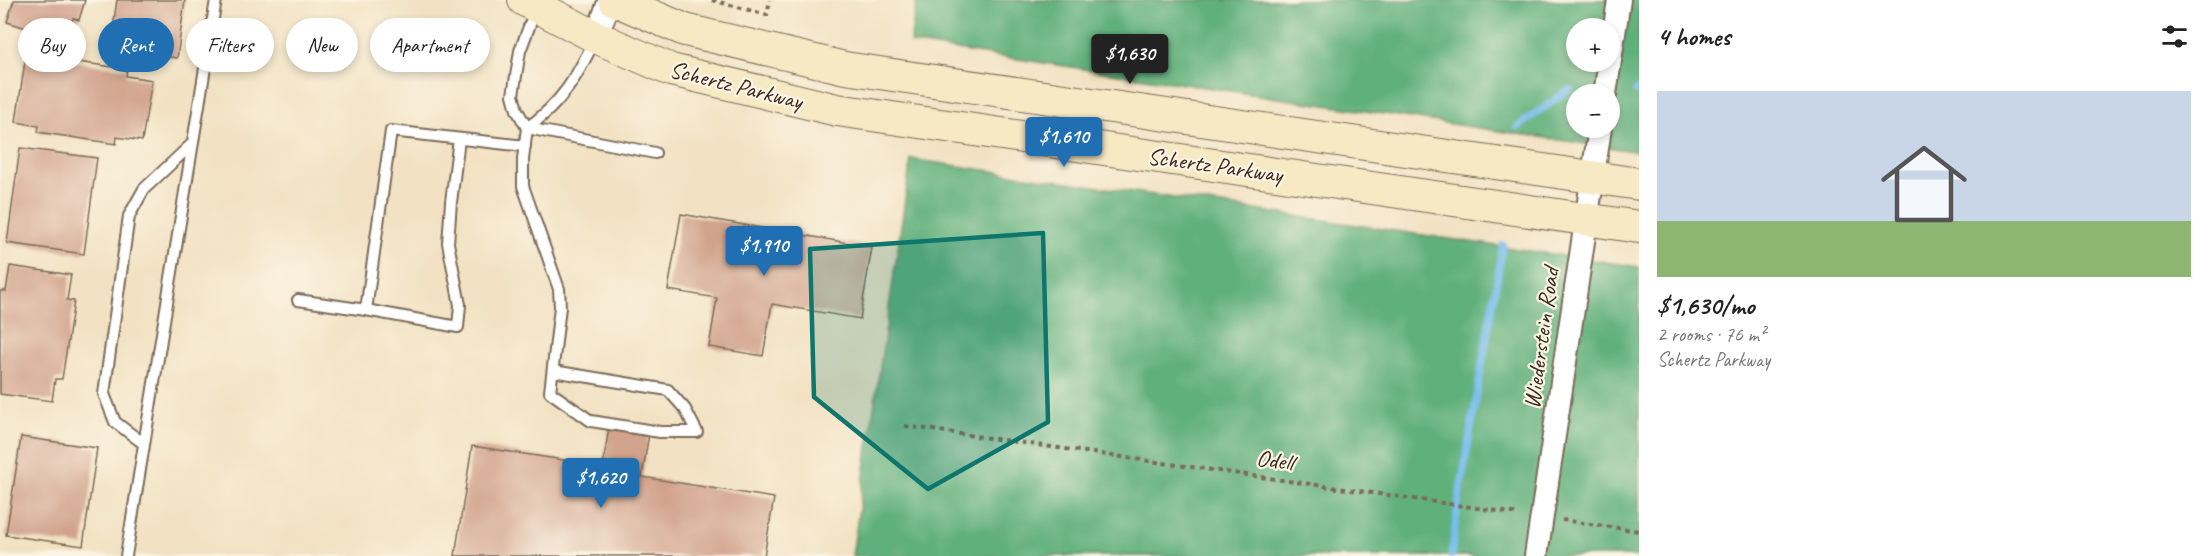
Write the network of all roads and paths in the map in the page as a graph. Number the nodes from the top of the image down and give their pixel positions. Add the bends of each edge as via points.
1 (216, 0) edge
2 (610, 0) edge
3 (615, 0) edge
4 (712, 0) edge
5 (770, 0) edge
6 (1619, 0) edge
7 (534, 2) edge
8 (596, 37) junction
9 (1606, 84) edge
10 (527, 128) junction
11 (1598, 138) edge
12 (459, 139) junction
13 (193, 144) junction
14 (525, 146) junction
15 (655, 153) dead end
16 (1592, 177) junction
17 (1639, 184) edge
18 (1586, 219) junction
19 (1639, 227) edge
20 (298, 300) dead end
21 (366, 310) junction
22 (553, 371) junction
23 (905, 426) dead end
24 (143, 443) junction
25 (1542, 517) junction
26 (1639, 531) edge
27 (126, 556) edge
28 (1536, 556) edge

1 - 13 lane
2 - 8 street
3 - 16 main road, Schertz Parkway via 685,30 845,68
4 - 5 path via 767,15
6 - 9 street
7 - 8 main road, Schertz Parkway
7 - 10 lane via 513,95
8 - 10 lane via 579,74 547,113
8 - 18 main road, Schertz Parkway via 671,70 837,110
10 - 14 lane
10 - 15 lane
11 - 16 street, Wiederstein Road
12 - 14 lane
12 - 21 lane via 391,131
12 - 21 lane via 448,243 460,305 458,327
13 - 24 lane
13 - 24 lane via 144,189 129,216 104,394 115,422
14 - 22 lane via 523,186 560,289
16 - 17 main road, Schertz Parkway
16 - 18 street, Wiederstein Road
18 - 19 main road, Schertz Parkway
18 - 25 street, Wiederstein Road
20 - 21 lane
22 - 22 lane via 668,390 685,409 697,432 660,432 591,422 550,392
23 - 25 path, Odell
24 - 27 lane
25 - 26 path, Odell
25 - 28 street, Wiederstein Road

